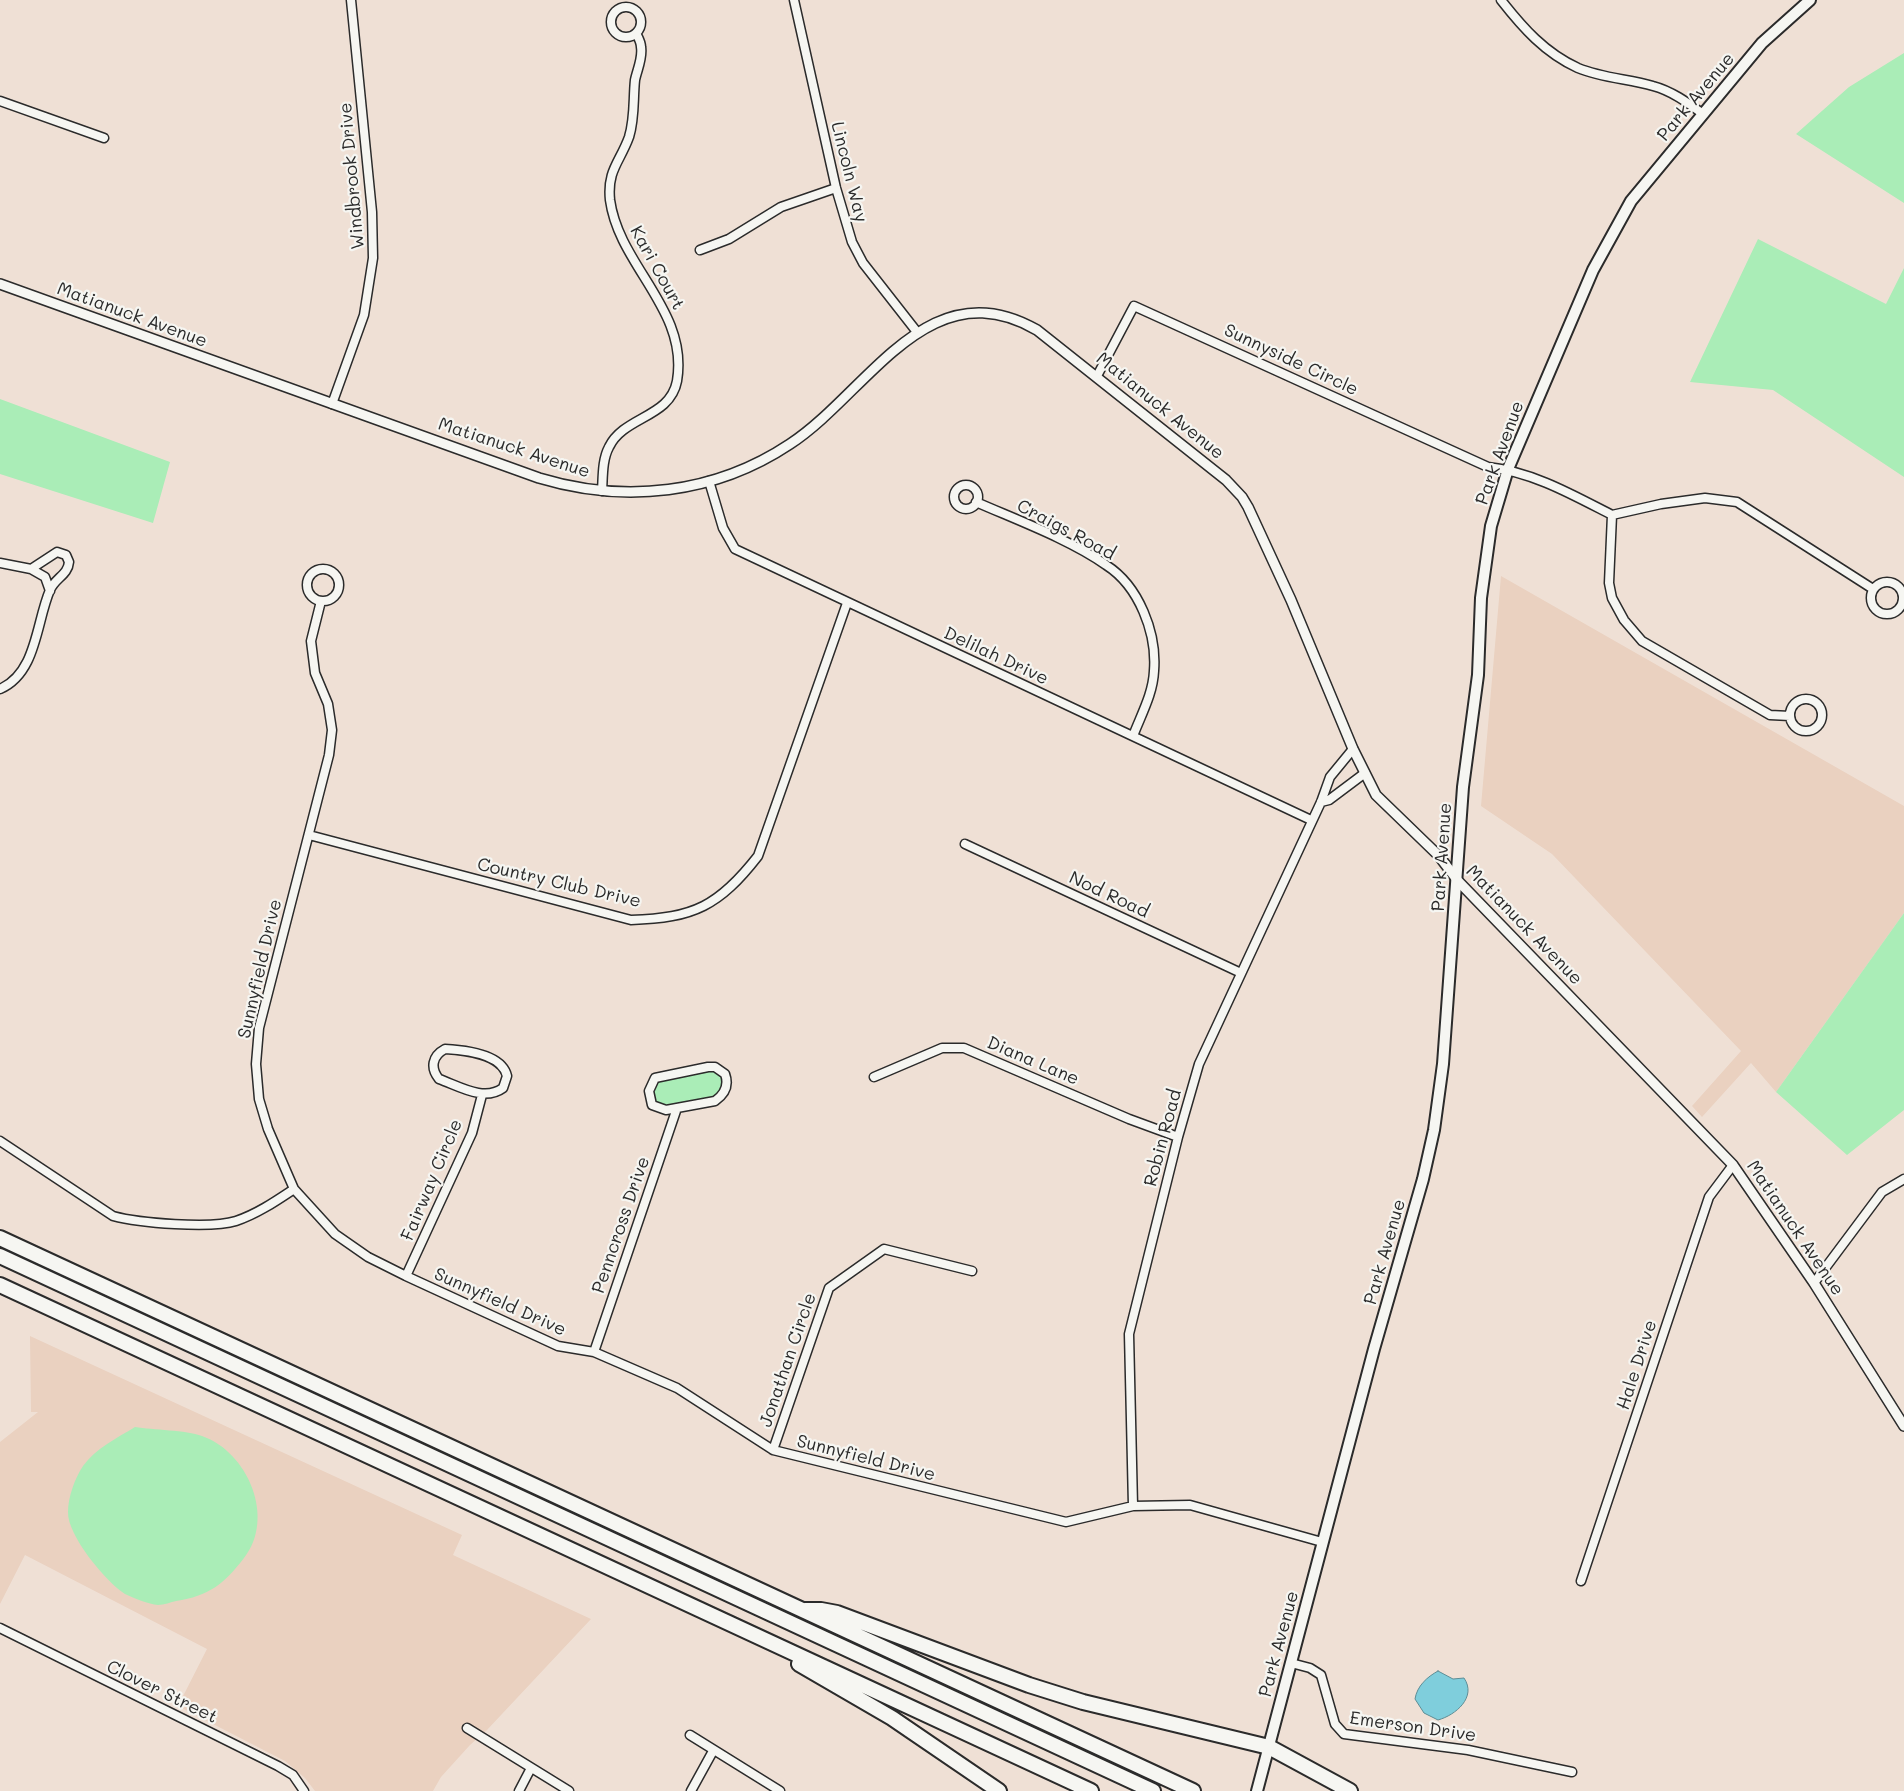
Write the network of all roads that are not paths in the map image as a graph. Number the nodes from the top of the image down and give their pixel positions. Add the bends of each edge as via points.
1 (351, 0) edge
2 (794, 0) edge
3 (1501, 0) edge
4 (1810, 0) edge
5 (636, 33) dead end
6 (0, 101) edge
7 (1704, 114) junction
8 (104, 138) dead end
9 (836, 188) junction
10 (700, 250) dead end
11 (0, 284) edge
12 (917, 332) junction
13 (1097, 376) junction
14 (332, 404) junction
15 (1508, 469) junction
16 (709, 481) junction
17 (602, 492) junction
18 (976, 502) dead end
19 (1612, 515) junction
20 (0, 564) edge
21 (31, 569) junction
22 (1873, 589) junction
23 (50, 591) junction
24 (321, 601) junction
25 (847, 603) junction
26 (0, 690) edge
27 (1790, 716) junction
28 (1133, 736) junction
29 (1353, 749) junction
30 (1365, 773) junction
31 (1321, 802) junction
32 (1311, 820) junction
33 (308, 835) junction
34 (965, 844) dead end
35 (1458, 881) junction
36 (1241, 973) junction
37 (874, 1077) dead end
38 (482, 1094) junction
39 (677, 1108) junction
40 (1178, 1137) junction
41 (0, 1141) edge
42 (1733, 1165) junction
43 (1904, 1179) edge
44 (294, 1189) junction
45 (0, 1238) edge
46 (0, 1256) edge
47 (0, 1266) edge
48 (972, 1271) dead end
49 (406, 1276) junction
50 (1814, 1282) junction
51 (0, 1285) edge
52 (594, 1352) junction
53 (1904, 1426) edge
54 (773, 1450) junction
55 (1134, 1506) junction
56 (1322, 1542) junction
57 (1580, 1581) dead end
58 (802, 1611) junction
59 (0, 1628) edge
60 (784, 1650) junction
61 (1291, 1663) junction
62 (467, 1728) dead end
63 (690, 1735) dead end
64 (1269, 1747) junction
65 (713, 1751) junction
66 (531, 1768) junction
67 (1572, 1772) dead end
68 (304, 1791) edge
69 (519, 1791) edge
70 (569, 1791) edge
71 (692, 1791) edge
72 (780, 1791) edge
73 (999, 1791) edge
74 (1091, 1791) edge
75 (1132, 1791) edge
76 (1153, 1791) edge
77 (1193, 1791) edge
78 (1257, 1791) edge
79 (1350, 1791) edge

1 - 14 street, Windbrook Drive via 372,212 373,258 364,314
2 - 9 street, Lincoln Way
3 - 7 street via 1533,38 1554,54 1579,68 1656,86
4 - 7 main road, Park Avenue via 1762,43
5 - 17 street, Kari Court via 641,52 634,87 633,121 629,138 610,176 610,198 623,241 672,326 677,345 678,375 664,404 624,429 610,444
6 - 8 street
7 - 15 main road, Park Avenue via 1631,201 1612,233
9 - 10 street via 790,203 729,239
9 - 12 street, Lincoln Way via 857,253
11 - 14 street, Matianuck Avenue
12 - 13 street, Matianuck Avenue via 957,316 1004,316 1037,330
12 - 16 street, Matianuck Avenue via 801,436 754,464
13 - 15 street, Sunnyside Circle via 1134,306 1488,467
13 - 29 street, Matianuck Avenue via 1226,480 1242,497
14 - 17 street, Matianuck Avenue via 540,478
15 - 19 street via 1555,486
15 - 35 main road, Park Avenue via 1491,526 1481,598 1478,675 1465,772
16 - 17 street, Matianuck Avenue via 651,492
16 - 25 street, Delilah Drive via 723,528 735,549
18 - 28 street, Craigs Road via 1108,565 1131,590 1145,615 1152,639 1154,671 1149,697
19 - 22 street via 1705,498 1737,502
19 - 27 street via 1609,583 1612,598 1624,620 1642,641 1770,715
20 - 21 street
21 - 23 street via 45,577
21 - 23 street via 55,552 68,556 68,568
22 - 22 street via 1871,598 1877,611 1891,613 1899,608 1903,598 1897,586 1885,582
23 - 26 street via 25,667 16,679
24 - 24 street via 335,597 340,588 338,578 327,569 312,573 307,582 311,597
24 - 33 street, Sunnyfield Drive via 311,641 315,673 328,704 332,730 330,755
25 - 28 street, Delilah Drive
25 - 33 street, Country Club Drive via 758,856 737,883 712,902 683,915 632,920
27 - 27 street via 1794,726 1804,731 1814,729 1822,715 1815,702 1805,699 1796,703
28 - 32 street, Delilah Drive
29 - 30 street, Matianuck Avenue
29 - 31 street, Robin Road via 1330,777
30 - 31 street
30 - 35 street, Matianuck Avenue via 1376,795 1439,856
31 - 32 street, Robin Road
32 - 36 street, Robin Road
33 - 44 street, Sunnyfield Drive via 259,1028 256,1064 259,1099 268,1130
34 - 36 street, Nod Road
35 - 42 street, Matianuck Avenue
35 - 56 main road, Park Avenue via 1443,1064 1434,1130
36 - 40 street, Robin Road via 1199,1064
37 - 40 street, Diana Lane via 942,1048 964,1048
38 - 38 street via 492,1094 503,1088 507,1076 501,1064 487,1057 452,1049 439,1052 433,1069 439,1079
38 - 49 street, Fairway Circle via 472,1132
39 - 39 street via 715,1101 726,1088 725,1074 715,1067 708,1067 655,1078 649,1091 652,1105 666,1110
39 - 52 street, Penncross Drive
40 - 55 street, Robin Road via 1129,1334
41 - 44 street via 113,1216 133,1221 234,1222
42 - 50 street, Matianuck Avenue
42 - 57 street, Hale Drive via 1709,1197
43 - 50 street via 1882,1192
44 - 49 street, Sunnyfield Drive via 335,1234 368,1257
45 - 58 highway
46 - 76 highway
47 - 75 highway
48 - 54 street, Jonathan Circle via 884,1249 829,1288
49 - 52 street, Sunnyfield Drive via 558,1346
50 - 53 street, Matianuck Avenue
51 - 60 highway
52 - 54 street, Sunnyfield Drive via 677,1388
54 - 55 street, Sunnyfield Drive via 1066,1522
55 - 56 street, Sunnyfield Drive via 1190,1505
56 - 61 main road, Park Avenue
58 - 64 highway via 837,1613 1083,1702
58 - 77 highway
59 - 68 street, Clover Street via 278,1766 293,1775
60 - 73 highway via 810,1672 892,1718
60 - 74 highway
61 - 64 main road, Park Avenue
61 - 67 street, Emerson Drive via 1310,1668 1321,1676 1335,1724 1344,1734 1468,1750
62 - 66 street
63 - 65 street
64 - 78 main road, Park Avenue
64 - 79 highway
65 - 71 street
65 - 72 street
66 - 69 street
66 - 70 street

